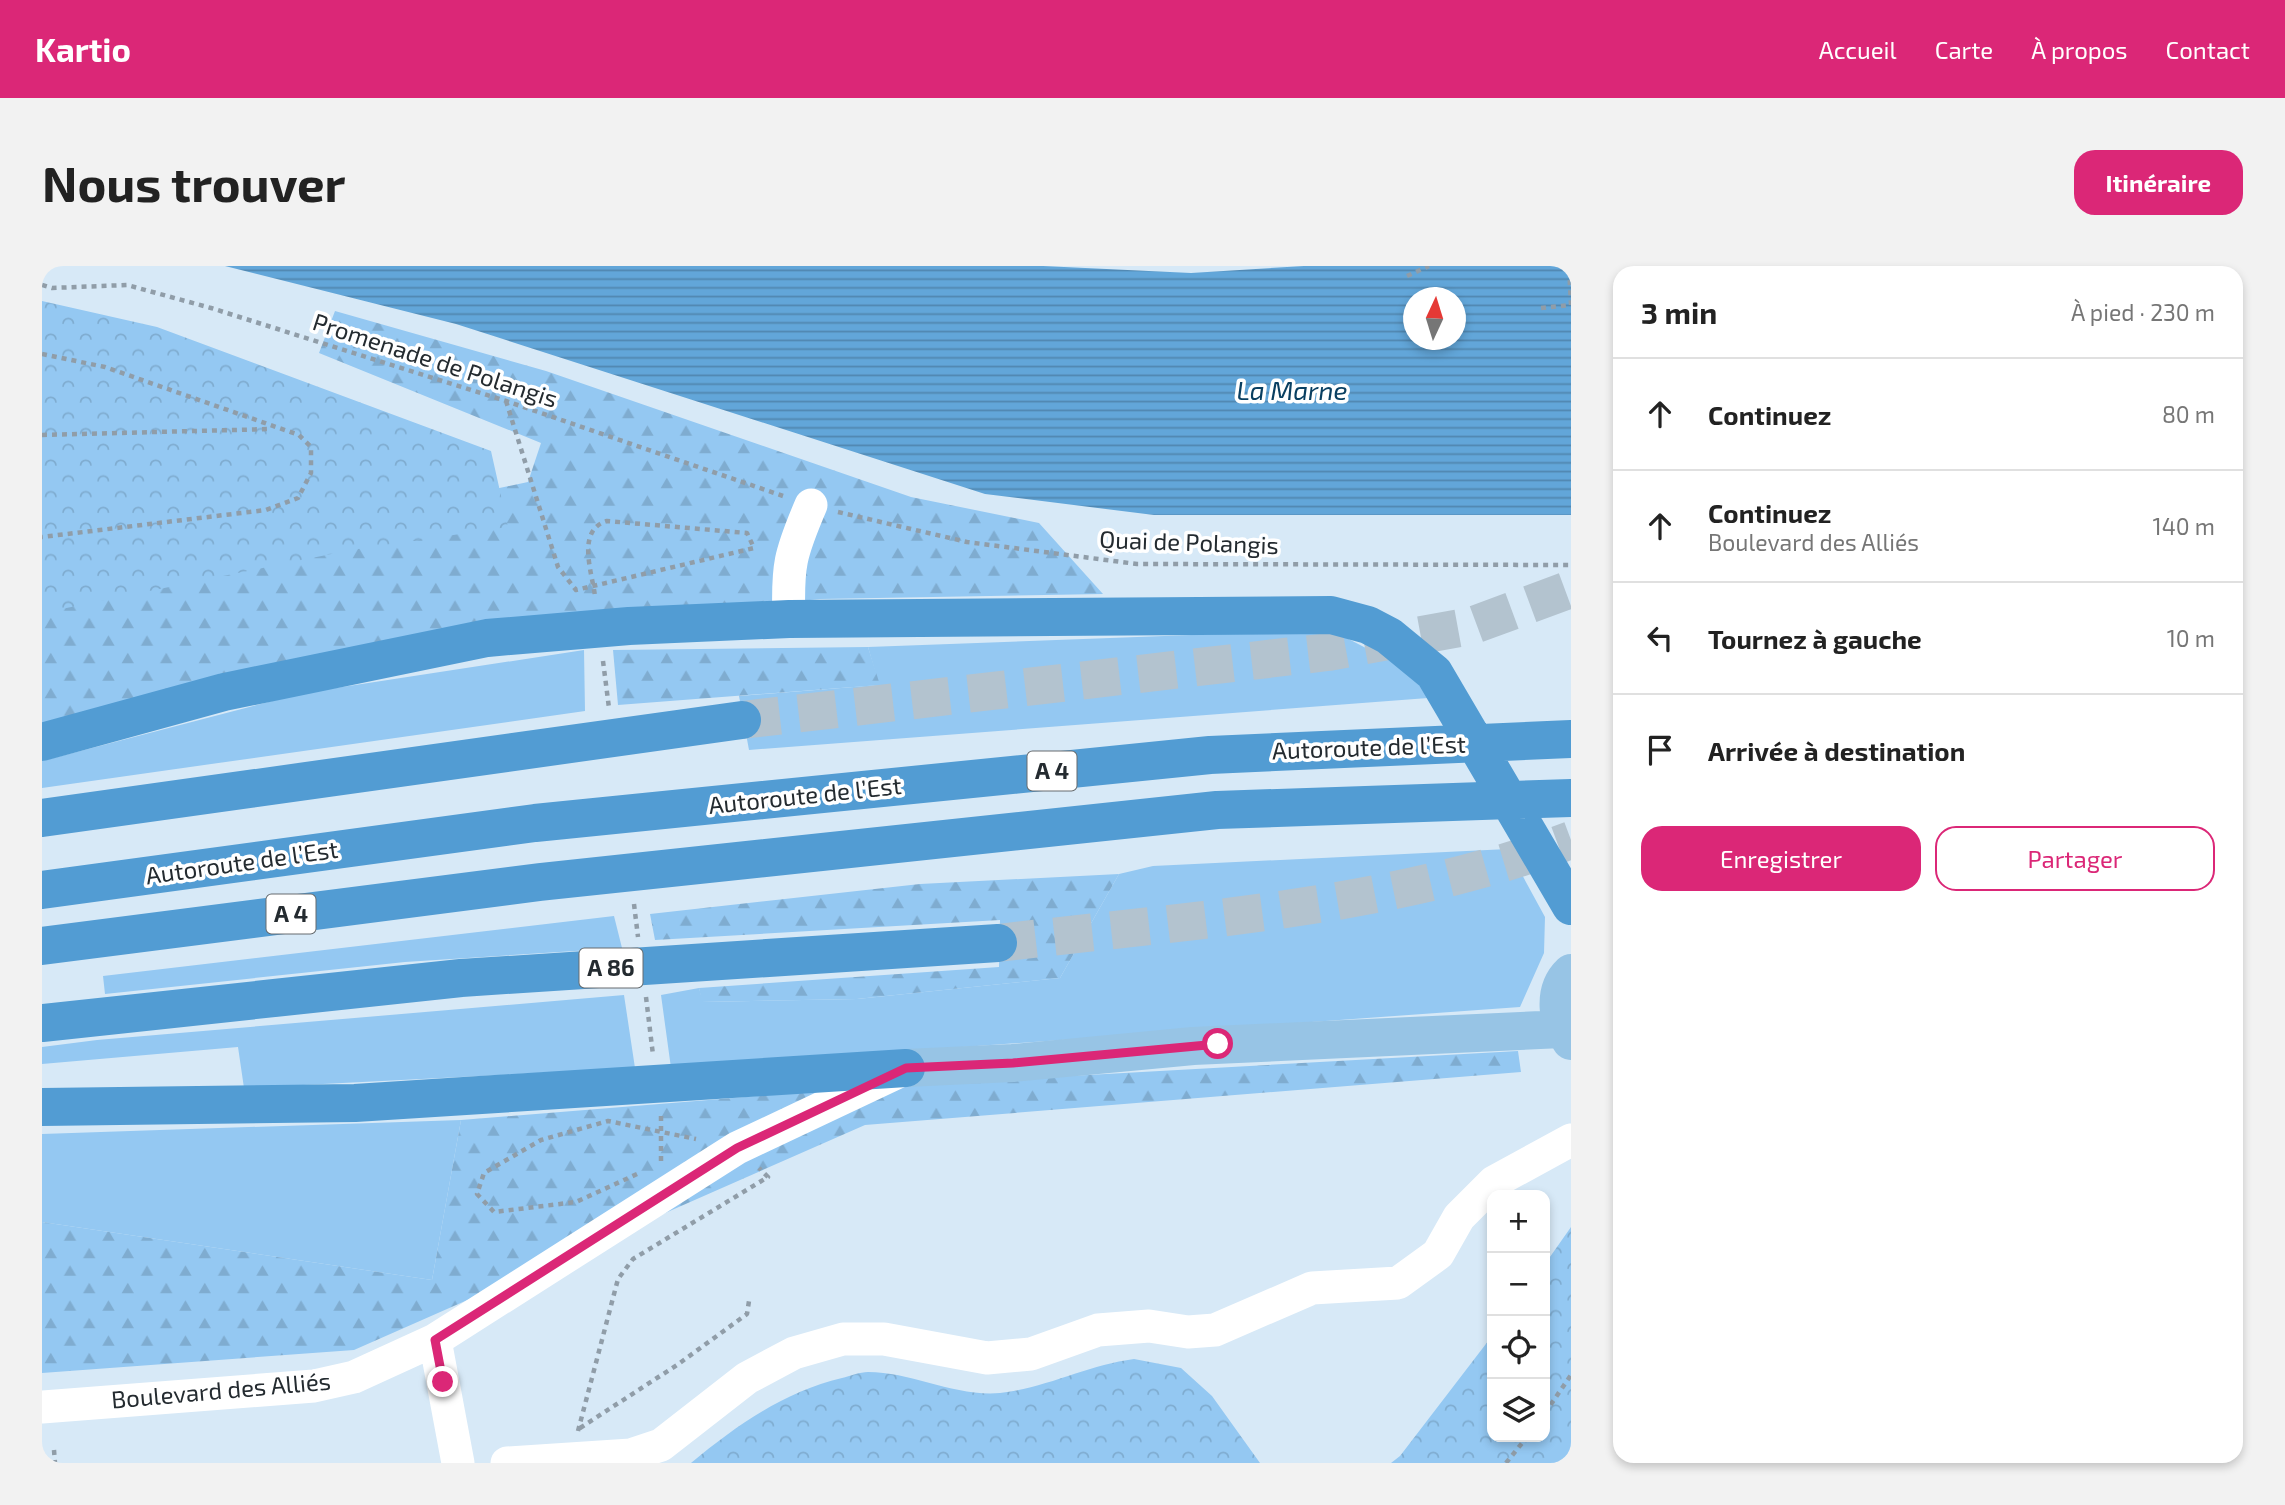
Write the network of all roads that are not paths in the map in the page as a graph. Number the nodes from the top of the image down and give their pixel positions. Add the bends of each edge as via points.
1 (811, 505) road end
2 (789, 619) junction
3 (742, 720) tunnel mouth
4 (1571, 739) edge
5 (42, 742) edge
6 (1571, 798) edge
7 (42, 818) edge
8 (42, 890) edge
9 (1570, 906) edge
10 (998, 943) tunnel mouth
11 (42, 946) edge
12 (1571, 973) edge
13 (42, 1023) edge
14 (1566, 1035) edge
15 (906, 1068) junction
16 (42, 1107) edge
17 (1571, 1140) edge
18 (435, 1340) junction
19 (42, 1407) edge
20 (458, 1463) edge
21 (507, 1463) edge

1 - 2 street via 791,552
2 - 5 highway via 487,638 224,692
2 - 9 highway via 1331,615 1368,625 1422,661 1444,686
3 - 7 highway
4 - 8 highway, Autoroute de l’Est / A 4 via 1210,755 535,823
6 - 11 highway, A 4 via 1217,810 540,882
10 - 13 highway, A 86 via 461,978
12 - 14 main road via 1558,1003
14 - 15 main road via 1207,1045
15 - 16 highway via 355,1103
15 - 18 street, Boulevard des Alliés via 737,1148
17 - 21 street via 1484,1191 1459,1217 1438,1254 1398,1283 1312,1288 1215,1331 1149,1326 1098,1330 1031,1354 987,1358 884,1339 844,1339 794,1353 747,1378 661,1445 631,1455
18 - 19 street, Boulevard des Alliés via 354,1377 314,1386
18 - 20 street

